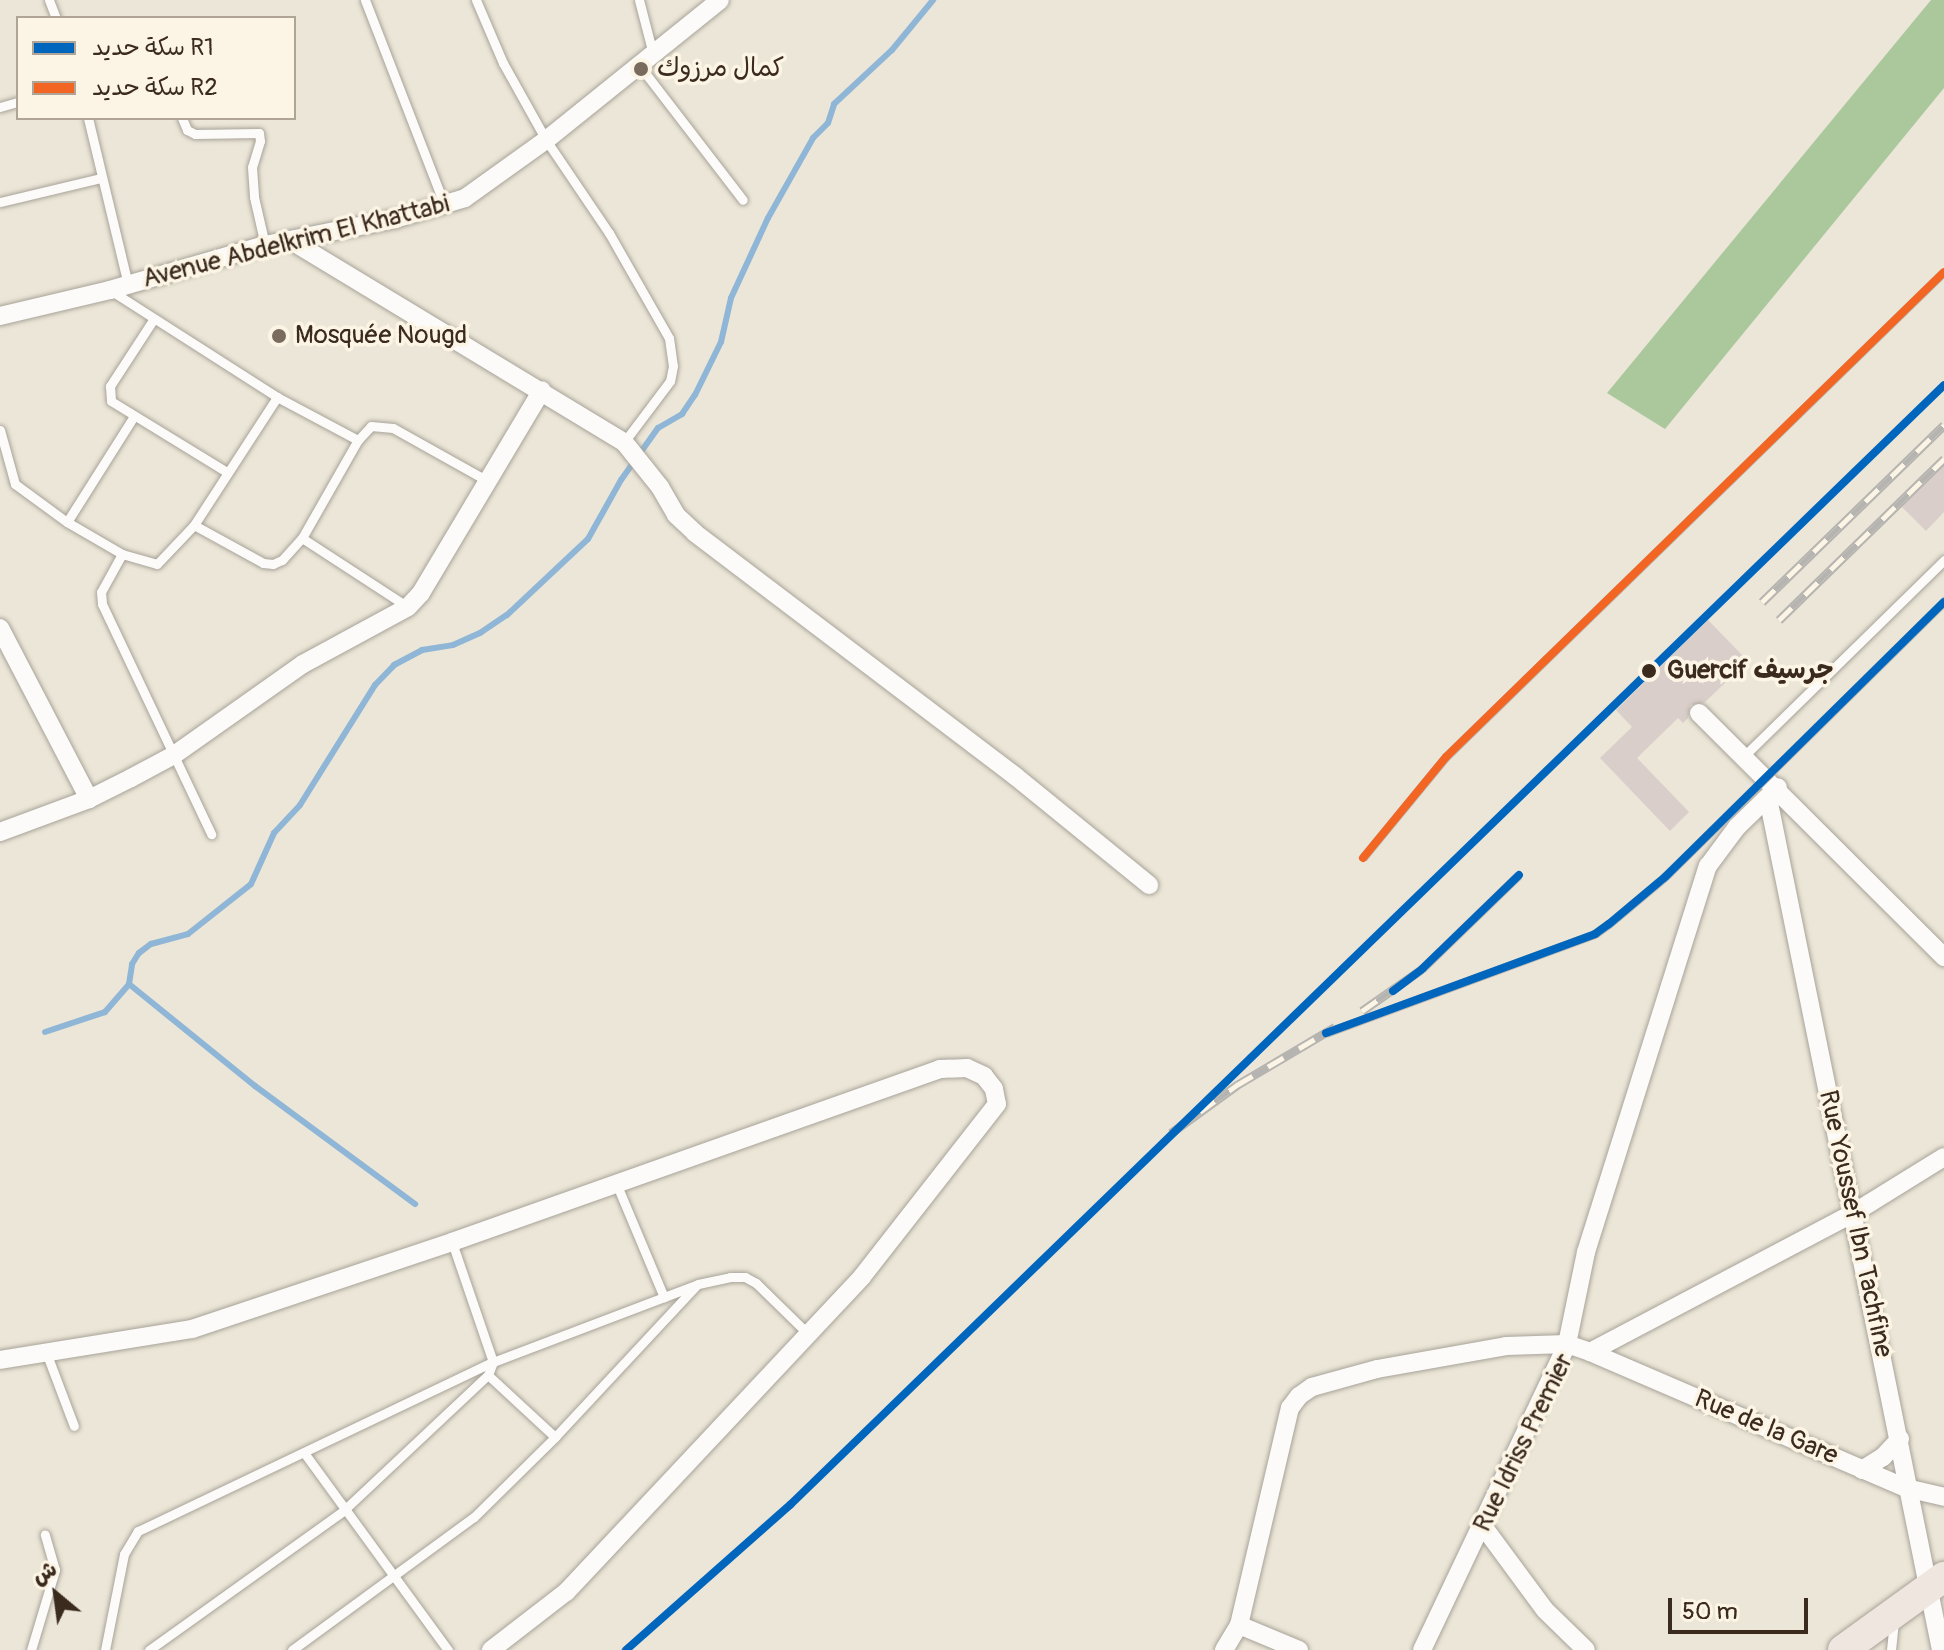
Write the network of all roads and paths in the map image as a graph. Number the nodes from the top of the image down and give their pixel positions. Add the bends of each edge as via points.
1 (365, 0) edge
2 (476, 0) edge
3 (639, 0) edge
4 (720, 0) edge
5 (646, 59) junction
6 (88, 120) edge
7 (183, 120) edge
8 (546, 140) junction
9 (101, 178) junction
10 (743, 200) dead end
11 (0, 202) edge
12 (445, 206) junction
13 (290, 240) junction
14 (265, 245) junction
15 (119, 288) junction
16 (0, 316) edge
17 (153, 320) junction
18 (542, 390) junction
19 (277, 397) junction
20 (134, 416) junction
21 (0, 430) edge
22 (358, 440) junction
23 (624, 442) junction
24 (227, 472) junction
25 (486, 480) junction
26 (67, 522) junction
27 (194, 525) junction
28 (302, 538) junction
29 (122, 554) junction
30 (1944, 560) edge
31 (408, 607) junction
32 (0, 628) edge
33 (1699, 713) dead end
34 (174, 755) junction
35 (1744, 756) junction
36 (1773, 792) junction
37 (89, 799) junction
38 (0, 832) edge
39 (211, 834) dead end
40 (1149, 885) dead end
41 (1944, 957) edge
42 (1944, 1157) edge
43 (616, 1183) junction
44 (1852, 1214) junction
45 (452, 1242) junction
46 (698, 1284) junction
47 (664, 1297) junction
48 (808, 1334) junction
49 (1567, 1344) junction
50 (46, 1352) junction
51 (1590, 1352) junction
52 (0, 1360) edge
53 (493, 1362) junction
54 (488, 1375) junction
55 (74, 1426) dead end
56 (555, 1437) junction
57 (1900, 1439) junction
58 (305, 1454) junction
59 (1862, 1470) junction
60 (1906, 1488) junction
61 (1944, 1497) edge
62 (343, 1511) junction
63 (1483, 1526) junction
64 (45, 1534) dead end
65 (392, 1578) junction
66 (1936, 1584) edge
67 (1895, 1614) junction
68 (1239, 1625) junction
69 (31, 1650) edge
70 (105, 1650) edge
71 (149, 1650) edge
72 (292, 1650) edge
73 (448, 1650) edge
74 (491, 1650) edge
75 (1224, 1650) edge
76 (1299, 1650) edge
77 (1422, 1650) edge
78 (1586, 1650) edge
79 (1843, 1650) edge
80 (1891, 1650) edge
81 (1941, 1650) edge

1 - 12 lane
2 - 8 lane via 503,63
3 - 5 lane
4 - 5 street, Avenue Abdelkrim El Khattabi
5 - 8 street, Avenue Abdelkrim El Khattabi
5 - 10 lane
6 - 9 lane
7 - 14 lane via 195,134 259,133 252,167
8 - 12 street, Avenue Abdelkrim El Khattabi via 465,198
8 - 23 lane via 609,233 669,338 670,381
9 - 11 lane
9 - 15 lane
12 - 13 street, Avenue Abdelkrim El Khattabi
13 - 14 street, Avenue Abdelkrim El Khattabi
13 - 18 street
14 - 15 street, Avenue Abdelkrim El Khattabi
15 - 16 street, Avenue Abdelkrim El Khattabi
15 - 17 lane
17 - 19 lane
17 - 20 lane via 110,386 111,401
18 - 23 street
18 - 25 street
19 - 22 lane
19 - 24 lane
20 - 24 lane
20 - 26 lane
21 - 26 lane via 15,484
22 - 25 lane via 371,426 393,428
22 - 28 lane
23 - 40 street via 695,533 1015,776
24 - 27 lane
25 - 31 street
26 - 29 lane
27 - 28 lane via 263,563 273,564
27 - 29 lane via 157,564
28 - 31 lane
29 - 34 lane via 100,597
30 - 35 lane
31 - 34 street via 303,664
32 - 37 street
33 - 35 street
34 - 37 street
34 - 39 lane
35 - 36 street
36 - 41 street
36 - 44 street, Rue Youssef Ibn Tachfine
36 - 49 street via 1708,866 1586,1252
37 - 38 street
42 - 44 street, Rue Idriss Premier
43 - 45 street
43 - 47 lane
43 - 48 street via 940,1069 967,1068 984,1076 997,1104 984,1126 862,1277
44 - 51 street, Rue Idriss Premier
44 - 57 street, Rue Youssef Ibn Tachfine
45 - 50 street via 192,1329
45 - 53 lane
46 - 47 lane
46 - 48 lane via 745,1277
46 - 56 lane
47 - 53 lane
48 - 74 street via 566,1592
49 - 51 street, Rue Idriss Premier
49 - 63 street, Rue Idriss Premier
49 - 68 street via 1448,1355 1312,1387 1299,1396 1290,1408
50 - 52 street
50 - 55 lane
51 - 59 street, Rue de la Gare
53 - 54 lane
53 - 58 lane
54 - 56 lane
54 - 62 lane
56 - 65 lane via 474,1517
57 - 59 street
57 - 60 street, Rue Youssef Ibn Tachfine
58 - 62 lane
58 - 70 lane via 138,1531 124,1554
59 - 60 street, Rue de la Gare
60 - 61 street, Rue de la Gare
60 - 66 street, Rue Youssef Ibn Tachfine
62 - 65 lane
62 - 71 lane
63 - 77 street, Rue Idriss Premier
63 - 78 street via 1545,1610
64 - 69 lane via 55,1570
65 - 72 lane
65 - 73 lane
66 - 67 main road
66 - 81 street, Rue Youssef Ibn Tachfine
67 - 79 main road
67 - 80 lane
68 - 75 street
68 - 76 street

